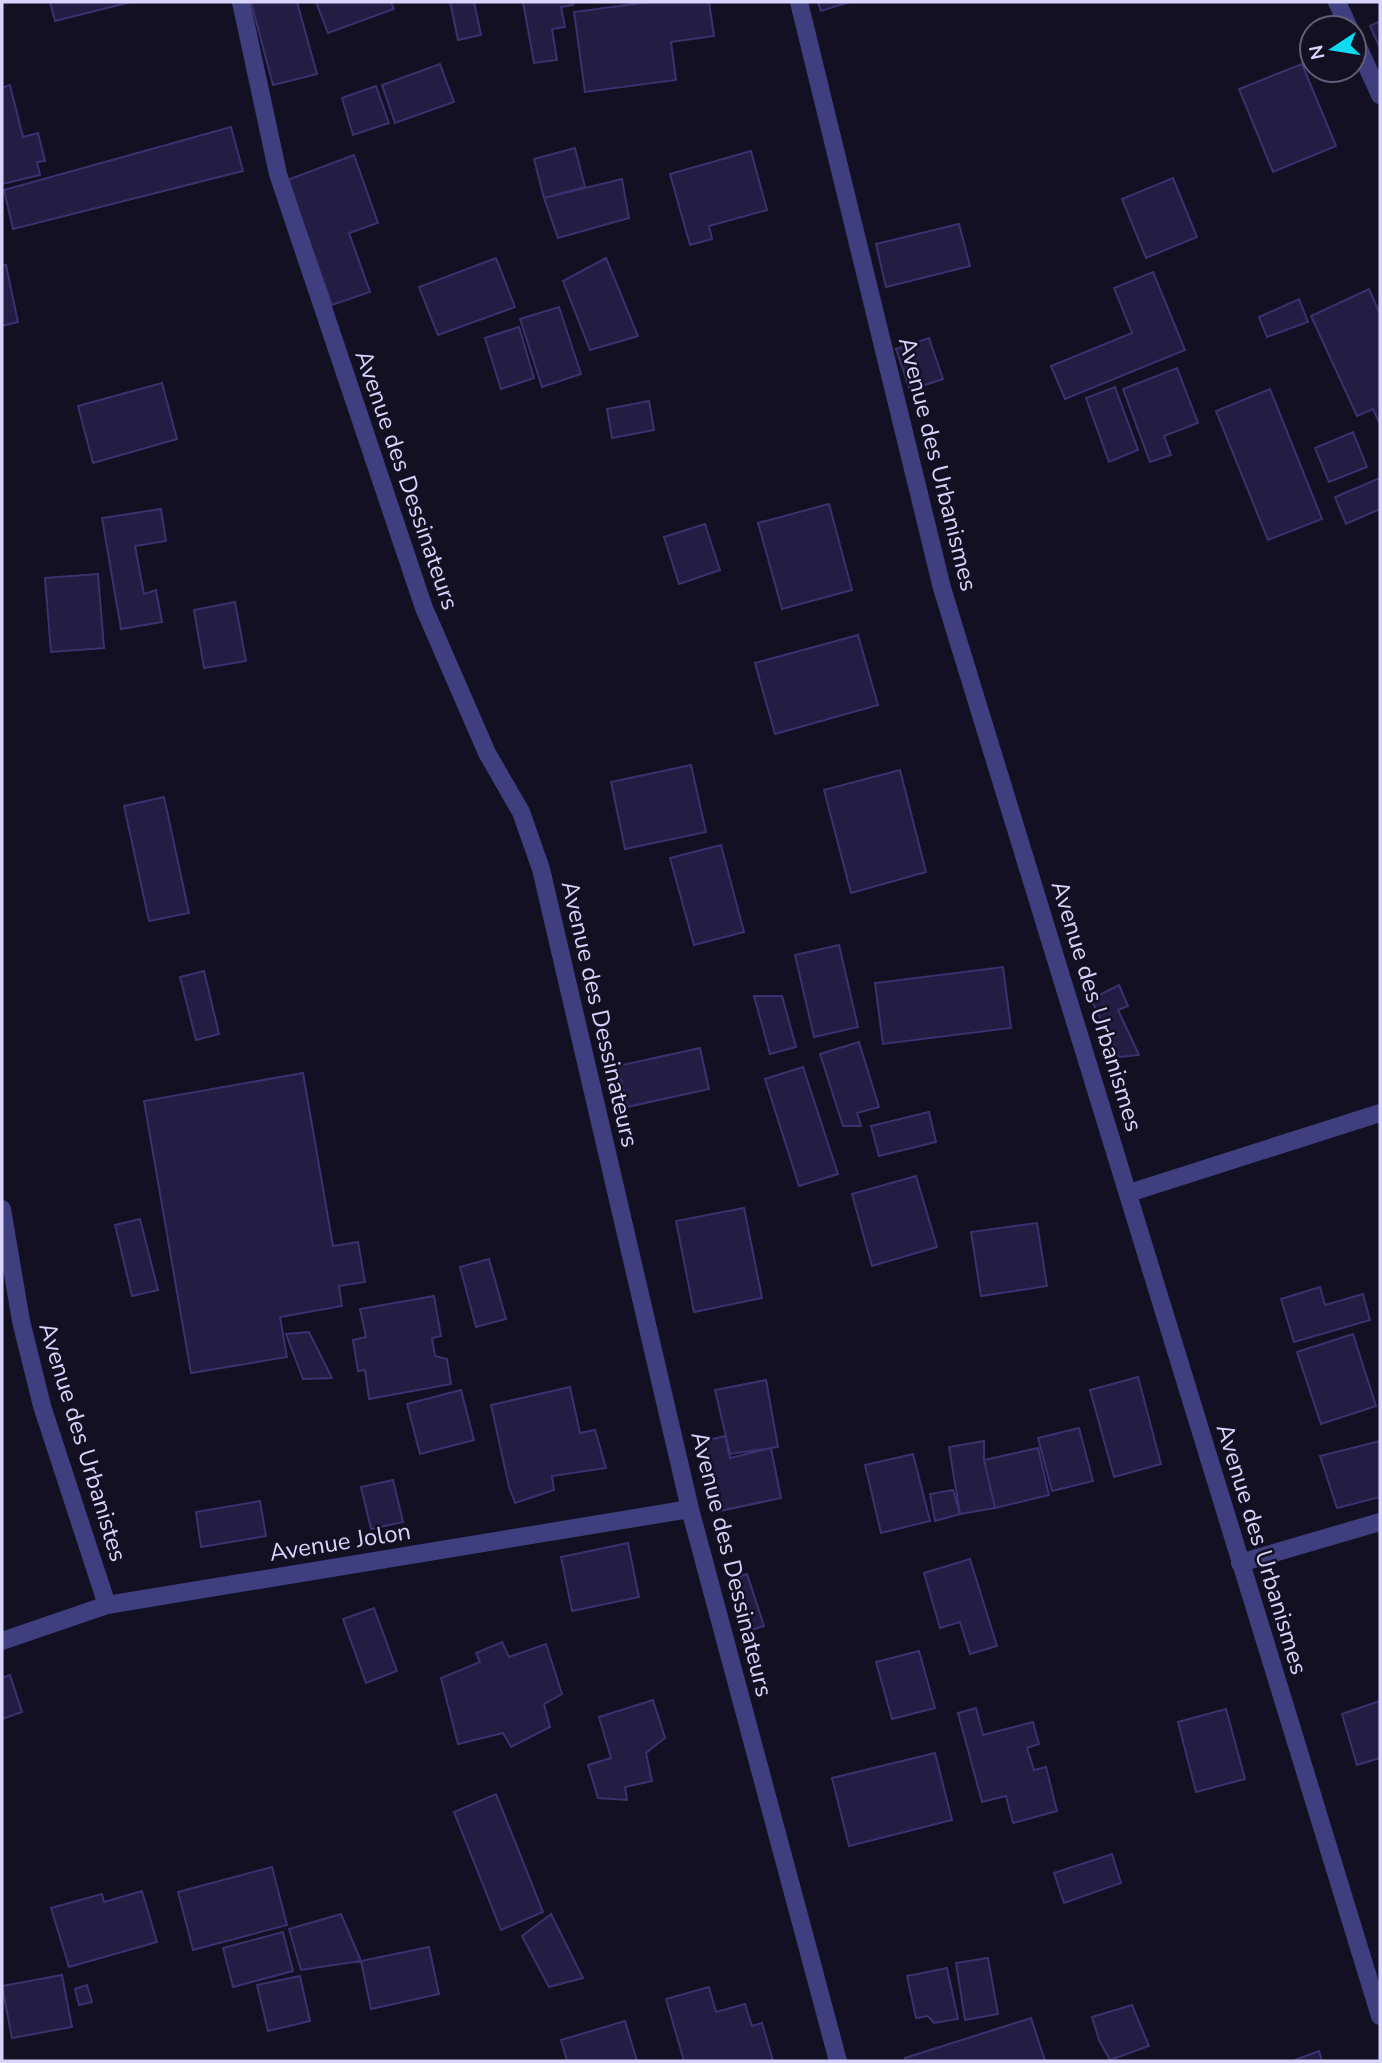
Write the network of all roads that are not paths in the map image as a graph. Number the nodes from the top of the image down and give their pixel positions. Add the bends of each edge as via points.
1 (241, 2) edge
2 (799, 2) edge
3 (1368, 69) edge
4 (1380, 95) edge
5 (1380, 1113) edge
6 (1129, 1193) junction
7 (2, 1209) edge
8 (690, 1509) junction
9 (1380, 1522) edge
10 (1240, 1563) junction
11 (107, 1605) junction
12 (2, 1641) edge
13 (1380, 2016) edge
14 (838, 2061) edge

1 - 8 street, Avenue des Dessinateurs via 278,174 424,608 487,753 521,812 541,869
2 - 6 street, Avenue des Urbanismes via 942,588
3 - 4 street
5 - 6 street
6 - 10 street, Avenue des Urbanismes
7 - 11 street, Avenue des Urbanistes via 21,1321 42,1406
8 - 11 street, Avenue Jolon
8 - 14 street, Avenue des Dessinateurs
9 - 10 street
10 - 13 street, Avenue des Urbanismes
11 - 12 street, Avenue Jolon

